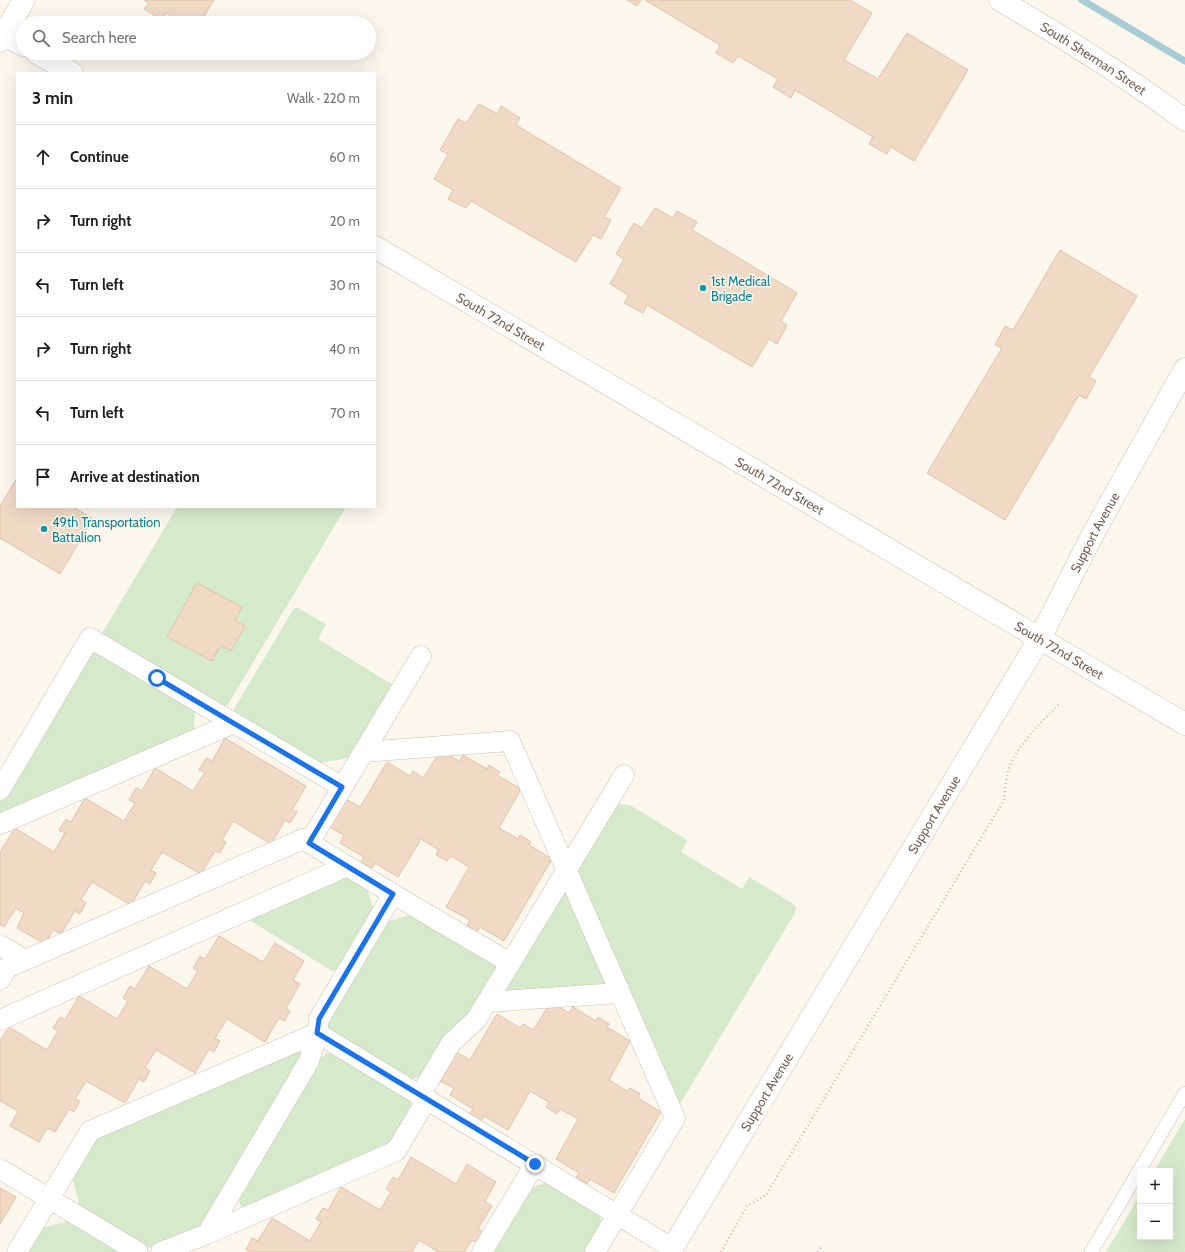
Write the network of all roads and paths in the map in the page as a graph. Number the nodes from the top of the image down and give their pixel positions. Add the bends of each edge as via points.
1 (24, 0) edge
2 (1000, 0) edge
3 (1, 36) edge
4 (16, 42) edge
5 (49, 60) edge
6 (70, 72) edge
7 (1185, 120) edge
8 (376, 248) edge
9 (1185, 369) edge
10 (1040, 638) junction
11 (421, 656) dead end
12 (1060, 703) dead end
13 (234, 723) junction
14 (1185, 724) edge
15 (363, 752) junction
16 (624, 775) dead end
17 (342, 787) junction
18 (0, 790) edge
19 (0, 824) edge
20 (309, 843) junction
21 (347, 866) junction
22 (566, 870) junction
23 (393, 894) junction
24 (0, 945) edge
25 (25, 960) junction
26 (510, 963) junction
27 (0, 980) edge
28 (620, 993) junction
29 (487, 1002) junction
30 (0, 1020) edge
31 (317, 1033) junction
32 (1185, 1093) edge
33 (423, 1097) junction
34 (535, 1164) junction
35 (0, 1169) edge
36 (49, 1198) junction
37 (617, 1215) junction
38 (207, 1234) junction
39 (183, 1247) edge
40 (821, 1247) dead end
41 (671, 1250) edge
42 (17, 1252) edge
43 (138, 1252) edge
44 (161, 1252) edge
45 (482, 1252) edge
46 (595, 1252) edge
47 (721, 1252) edge
48 (818, 1252) edge
49 (1091, 1252) edge

1 - 3 street
2 - 7 street, South Sherman Street via 1095,57
3 - 4 street
5 - 6 street
8 - 10 street, South 72nd Street
9 - 10 street, Support Avenue via 1095,530
10 - 14 street, South 72nd Street
10 - 41 street, Support Avenue
11 - 15 street
12 - 47 path via 1033,731 1018,754 1009,769 1004,800 766,1195 747,1206
13 - 17 street
13 - 18 street via 90,638
13 - 19 street
15 - 17 street
15 - 22 street via 510,741
16 - 22 street
17 - 20 street
20 - 21 street
20 - 25 street via 303,839
21 - 23 street
21 - 30 street
22 - 26 street
22 - 28 street
23 - 26 street
23 - 31 street via 319,1019
24 - 25 street
25 - 27 street via 7,968
26 - 29 street
28 - 29 street
28 - 37 street via 675,1118
29 - 33 street via 476,1020 451,1043
31 - 33 street
31 - 36 street via 90,1131
31 - 38 street via 309,1060
32 - 49 lane
33 - 34 street
33 - 38 street via 396,1151
34 - 37 street
34 - 45 street
35 - 36 street
36 - 42 street
36 - 43 street
37 - 41 street
37 - 46 street
38 - 39 street
39 - 44 street
40 - 48 path

